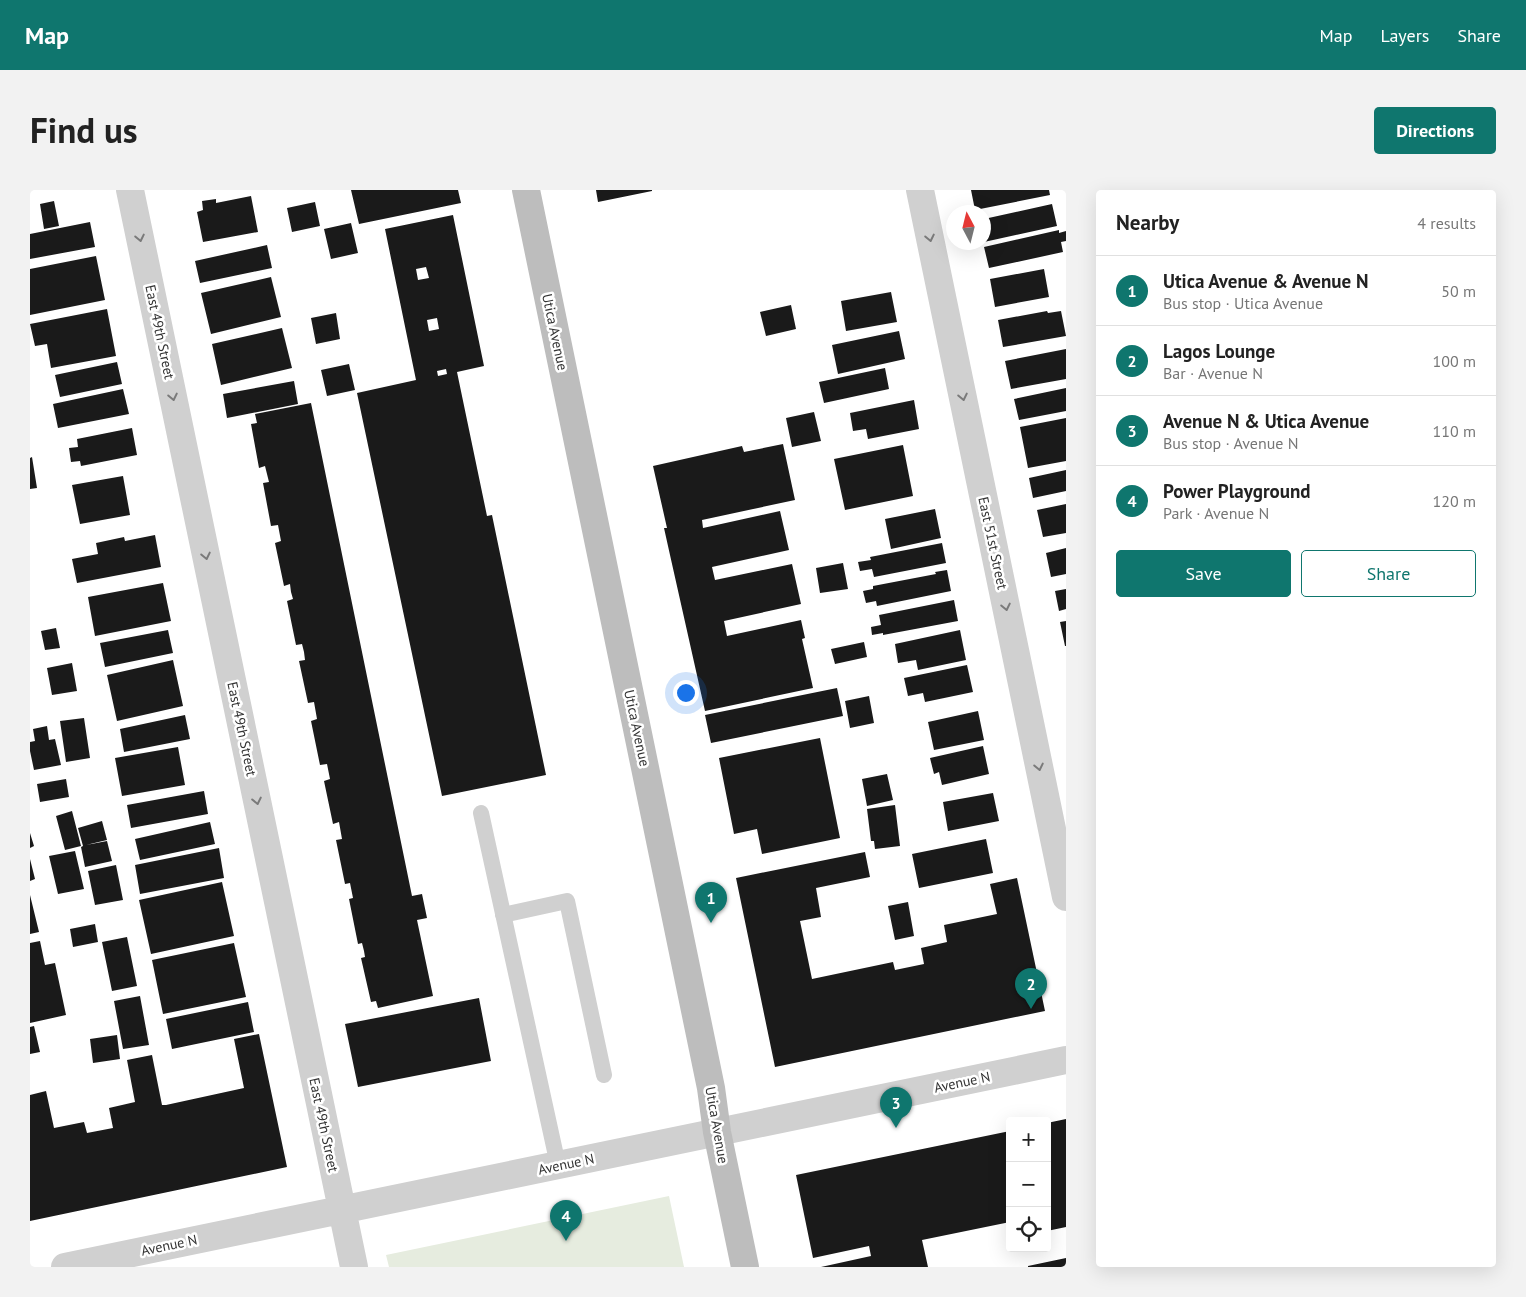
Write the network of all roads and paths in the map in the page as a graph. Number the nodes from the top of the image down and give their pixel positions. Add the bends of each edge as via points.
1 (130, 190) edge
2 (526, 190) edge
3 (920, 190) edge
4 (481, 814) dead end
5 (1066, 897) edge
6 (503, 915) junction
7 (1066, 1060) edge
8 (604, 1075) dead end
9 (717, 1132) junction
10 (558, 1166) junction
11 (342, 1210) junction
12 (65, 1267) edge
13 (354, 1267) edge
14 (745, 1267) edge

1 -> 11 street, East 49th Street
2 - 9 main road, Utica Avenue via 711,1088
3 -> 5 street, East 51st Street
4 - 6 lane
6 - 8 lane via 567,901
6 - 10 lane
7 - 9 street, Avenue N
9 - 10 street, Avenue N
9 - 14 main road, Utica Avenue
10 - 11 street, Avenue N
11 - 12 street, Avenue N
11 - 13 street, East 49th Street

